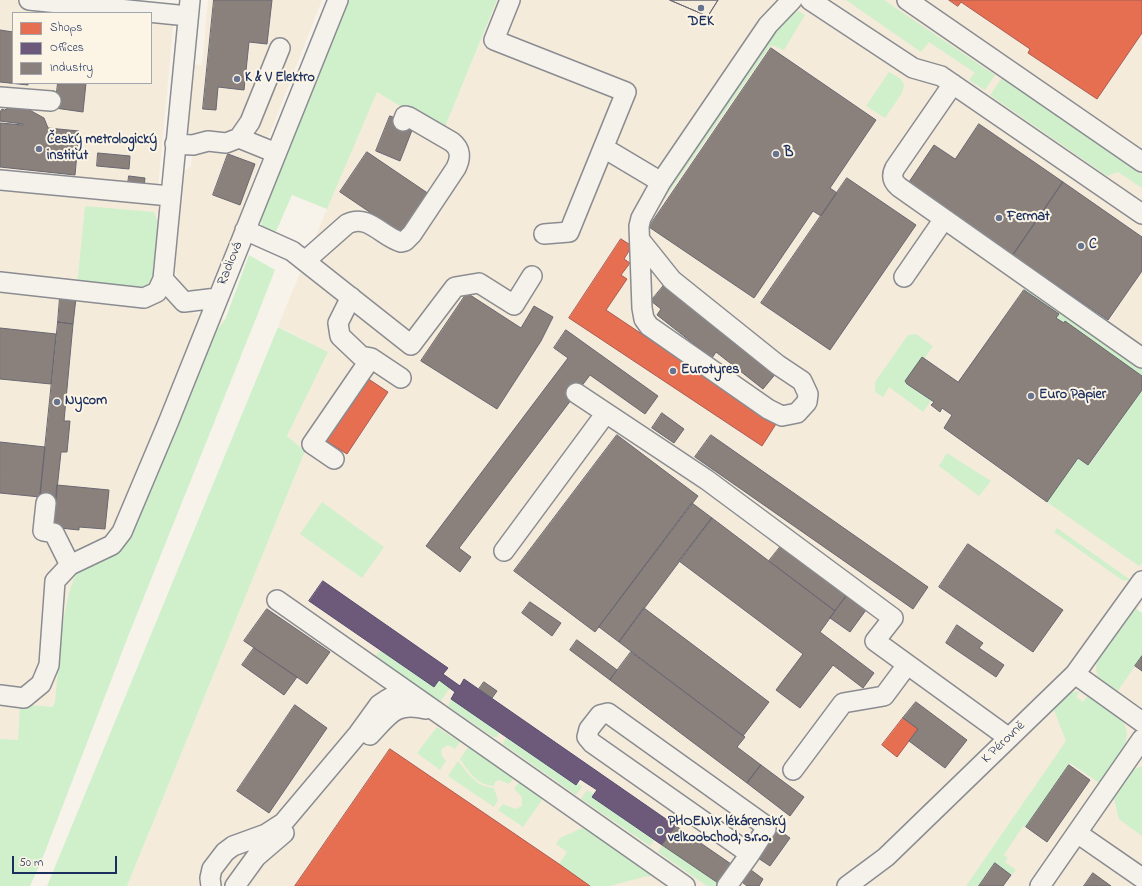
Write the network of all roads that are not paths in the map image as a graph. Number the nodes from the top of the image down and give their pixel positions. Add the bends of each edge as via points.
1 (338, 0) edge
2 (510, 0) edge
3 (792, 0) edge
4 (810, 0) edge
5 (907, 0) edge
6 (41, 1) edge
7 (150, 6) edge
8 (189, 8) edge
9 (280, 48) dead end
10 (953, 84) junction
11 (0, 97) edge
12 (52, 101) dead end
13 (403, 121) dead end
14 (239, 138) junction
15 (175, 144) junction
16 (604, 148) junction
17 (276, 153) junction
18 (1142, 162) edge
19 (0, 180) edge
20 (661, 182) junction
21 (170, 196) junction
22 (1142, 214) edge
23 (944, 219) junction
24 (245, 230) junction
25 (544, 234) dead end
26 (640, 240) junction
27 (305, 261) junction
28 (532, 276) dead end
29 (904, 277) dead end
30 (163, 279) junction
31 (0, 282) edge
32 (351, 297) junction
33 (217, 298) junction
34 (371, 358) junction
35 (1142, 358) edge
36 (401, 378) dead end
37 (576, 393) dead end
38 (606, 413) junction
39 (334, 459) dead end
40 (46, 503) dead end
41 (504, 551) dead end
42 (70, 566) junction
43 (1142, 581) edge
44 (277, 600) dead end
45 (907, 665) junction
46 (1075, 674) junction
47 (0, 695) edge
48 (411, 695) junction
49 (434, 711) junction
50 (1142, 722) edge
51 (1009, 738) junction
52 (1142, 739) edge
53 (793, 770) dead end
54 (1077, 834) junction
55 (750, 854) junction
56 (1142, 878) edge
57 (211, 886) edge
58 (235, 886) edge
59 (686, 886) edge
60 (727, 886) edge
61 (847, 886) edge
62 (1040, 886) edge

1 - 17 street, Radiová
2 - 16 street via 494,40 626,92
3 - 20 street via 768,25
4 - 10 street via 913,68 941,76
5 - 18 street
6 - 7 street
7 - 8 street
8 - 15 street
9 - 14 street via 250,122
10 - 22 street
10 - 23 street via 895,168 892,178 899,188
11 - 12 street
13 - 27 street via 405,116 410,117 452,142 457,146 460,156 456,168 412,234 401,242 362,220 354,220
14 - 15 street via 226,143 208,141 193,145
14 - 17 street
15 - 21 street
16 - 20 street
16 - 25 street via 569,232
17 - 24 street, Radiová
19 - 21 street
20 - 26 street via 641,218
21 - 30 street
23 - 29 street
23 - 35 street
24 - 27 street via 292,251
24 - 33 street, Radiová
26 - 26 street via 672,280 778,365 802,381 808,394 807,402 797,413 782,416 768,409 649,326 644,319 642,308
27 - 32 street
28 - 32 street via 514,305 479,283 455,287 411,345
30 - 31 street via 157,292 144,298
30 - 33 street, Radiová via 184,302
32 - 34 street via 338,323 339,333 361,356
33 - 42 street via 122,532 112,545
34 - 36 street
34 - 39 street via 312,444
37 - 38 street
38 - 41 street
38 - 45 street via 707,480 893,618 875,641
40 - 42 street via 43,532 54,533
42 - 47 street via 55,581 49,665 41,684 24,698
43 - 46 street, K Pérovně
44 - 48 street
45 - 51 street
45 - 53 street via 884,696 843,703
46 - 50 street
46 - 51 street, K Pérovně
48 - 49 street
48 - 57 street via 397,694 379,706 283,823 266,834 233,846 225,852 212,869
49 - 58 street via 408,706 397,709 387,717 294,824 256,857
49 - 59 street
51 - 61 street, K Pérovně via 886,857
52 - 54 street
54 - 56 street
54 - 62 street
55 - 55 street via 766,826 611,715 604,713 598,717 588,733 592,743
55 - 60 street

